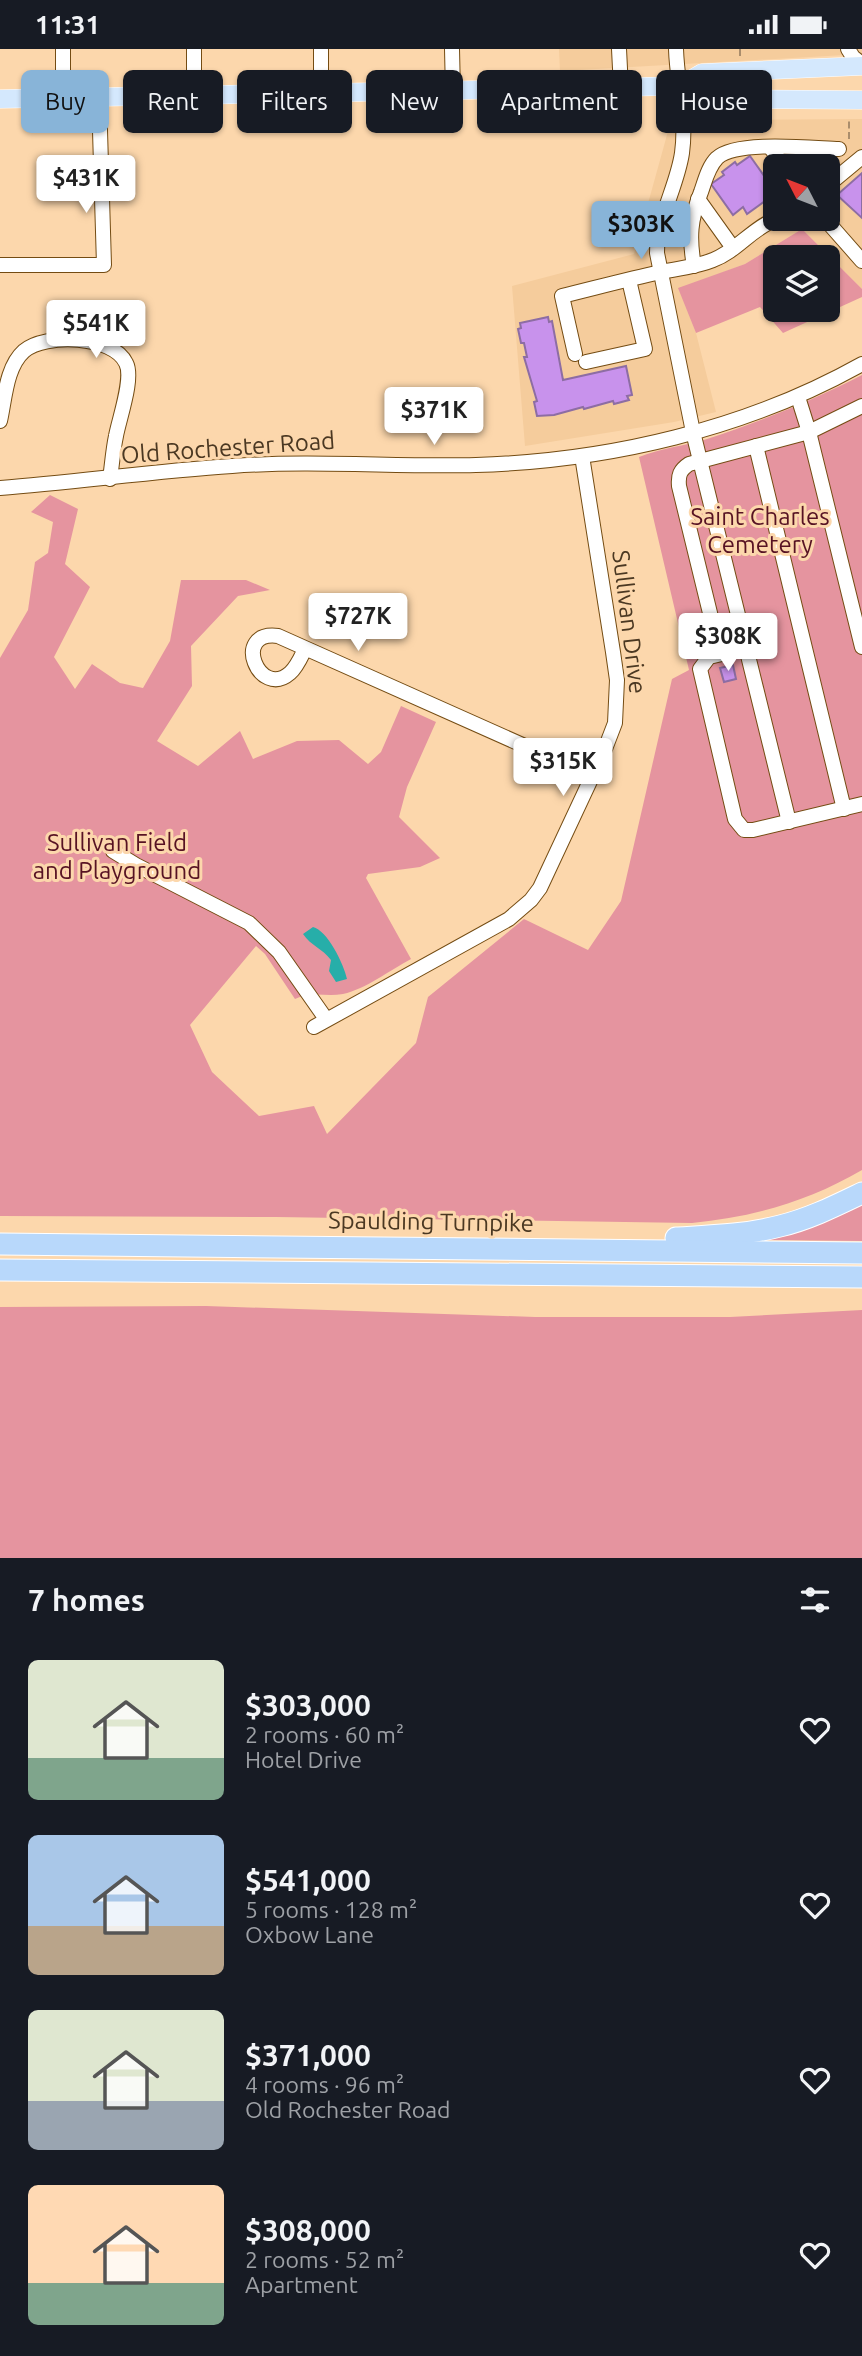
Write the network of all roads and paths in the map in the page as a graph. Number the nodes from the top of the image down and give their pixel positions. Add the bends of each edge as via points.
1 (63, 49) edge
2 (194, 49) edge
3 (321, 49) edge
4 (452, 49) edge
5 (619, 49) edge
6 (676, 49) edge
7 (848, 49) edge
8 (862, 65) edge
9 (63, 70) edge
10 (194, 70) edge
11 (321, 70) edge
12 (452, 70) edge
13 (620, 70) edge
14 (678, 70) edge
15 (762, 70) edge
16 (0, 99) edge
17 (21, 99) edge
18 (772, 99) edge
19 (862, 100) edge
20 (100, 133) edge
21 (684, 133) edge
22 (770, 148) junction
23 (839, 149) dead end
24 (775, 154) edge
25 (862, 157) edge
26 (840, 175) edge
27 (698, 199) junction
28 (763, 224) edge
29 (836, 231) edge
30 (733, 248) junction
31 (862, 261) edge
32 (0, 265) edge
33 (694, 267) junction
34 (660, 272) junction
35 (629, 280) junction
36 (862, 364) edge
37 (799, 397) junction
38 (862, 406) edge
39 (0, 421) edge
40 (693, 432) junction
41 (809, 432) junction
42 (755, 446) junction
43 (582, 456) junction
44 (701, 460) junction
45 (110, 479) junction
46 (0, 488) edge
47 (862, 647) edge
48 (747, 648) junction
49 (305, 649) dead end
50 (720, 654) junction
51 (592, 776) junction
52 (862, 804) edge
53 (844, 809) junction
54 (789, 822) junction
55 (113, 851) dead end
56 (862, 1193) edge
57 (0, 1244) edge
58 (600, 1250) junction
59 (862, 1253) edge
60 (0, 1271) edge
61 (862, 1277) edge

1 - 9 street
2 - 10 street
3 - 11 street
4 - 12 street
5 - 13 street
6 - 14 street
7 - 8 street
8 - 15 main road
16 - 17 main road
18 - 19 main road
20 - 32 street via 104,265
21 - 34 street via 659,231
22 - 23 street
22 - 24 street
22 - 27 street via 741,147 725,152 712,165
25 - 26 street
27 - 30 street
27 - 33 street via 690,234
28 - 30 street
29 - 31 street
30 - 33 street
33 - 34 street
34 - 35 street
34 - 40 street
35 - 35 street via 562,296 581,358 645,349
36 - 37 street, Old Rochester Road
37 - 40 street, Old Rochester Road
37 - 41 street
38 - 41 street
39 - 45 street via 10,375 25,350 66,341 108,346 128,364
40 - 43 street, Old Rochester Road
40 - 44 street
41 - 42 street
41 - 47 street
42 - 44 street
42 - 53 street
43 - 45 street, Old Rochester Road via 474,465 232,466
43 - 51 street, Sullivan Drive via 617,680 615,723
44 - 48 street
44 - 50 street via 682,468 678,477
45 - 46 street, Old Rochester Road
48 - 50 street
48 - 54 street
49 - 51 street
50 - 54 street via 709,657 700,669 735,819 744,830
51 - 55 street, Sullivan Drive via 531,900 497,927 320,1023 279,952 248,923
52 - 53 street
53 - 54 street
56 - 58 highway via 780,1226 641,1241
57 - 58 highway, Spaulding Turnpike
58 - 59 highway, Spaulding Turnpike
60 - 61 highway, Spaulding Turnpike

